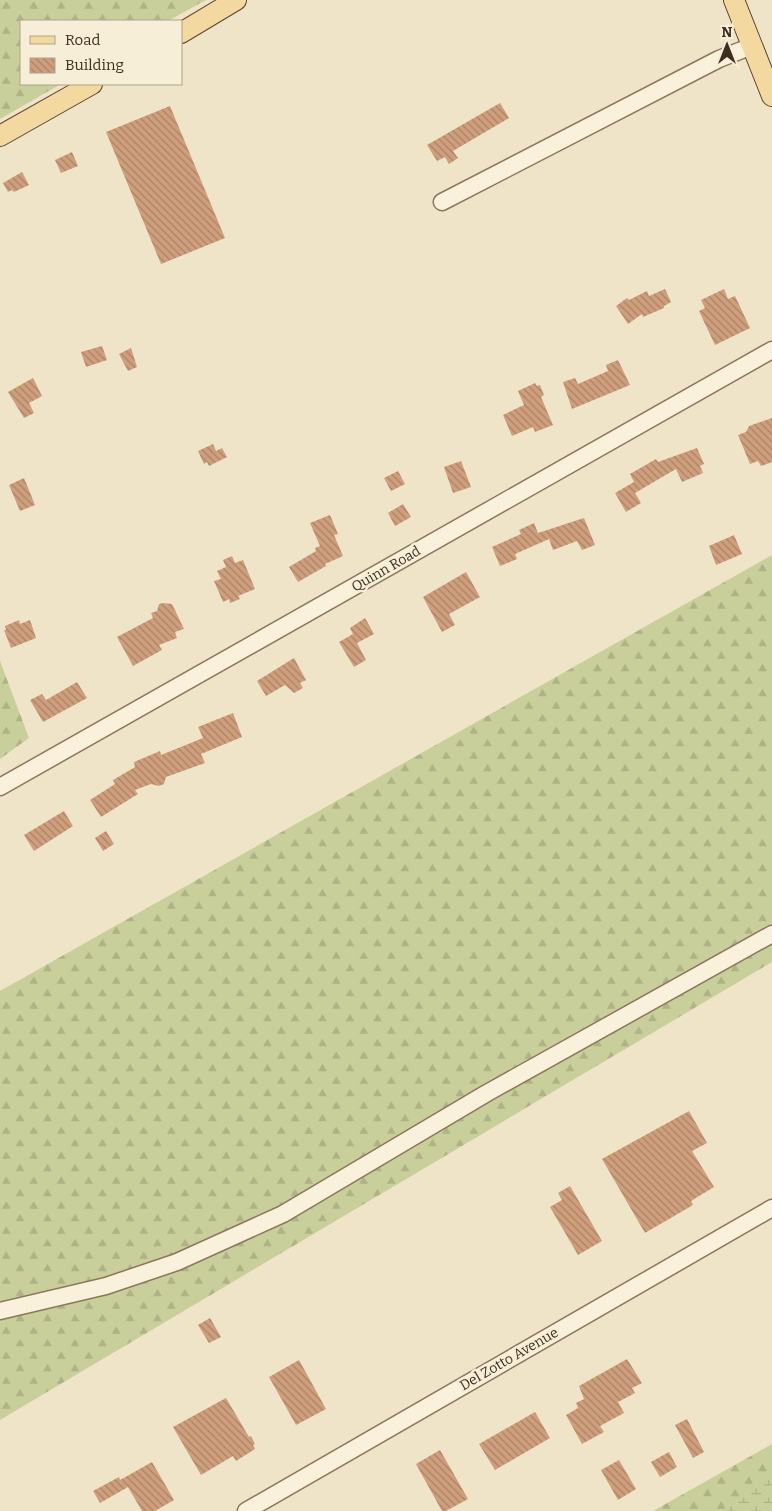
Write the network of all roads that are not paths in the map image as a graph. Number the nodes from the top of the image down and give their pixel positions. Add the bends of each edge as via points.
1 (236, 0) edge
2 (734, 0) edge
3 (182, 32) edge
4 (752, 46) junction
5 (90, 85) edge
6 (772, 96) edge
7 (0, 136) edge
8 (442, 202) dead end
9 (772, 350) edge
10 (0, 787) edge
11 (772, 934) edge
12 (772, 1208) edge
13 (0, 1311) edge
14 (246, 1511) edge

1 - 3 main road
2 - 4 main road
4 - 6 main road
4 - 8 street via 719,59
5 - 7 main road
9 - 10 street, Quinn Road
11 - 13 street via 487,1093 283,1214 178,1262 106,1286
12 - 14 street, Del Zotto Avenue

